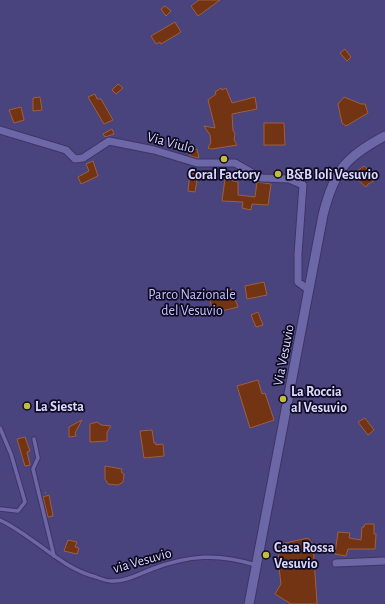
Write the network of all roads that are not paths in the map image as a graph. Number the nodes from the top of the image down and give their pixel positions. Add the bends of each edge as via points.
1 (0, 130) edge
2 (385, 136) edge
3 (309, 290) junction
4 (0, 428) edge
5 (34, 439) dead end
6 (0, 509) edge
7 (0, 520) edge
8 (54, 556) junction
9 (385, 561) edge
10 (336, 563) dead end
11 (257, 565) junction
12 (249, 604) edge

1 - 3 street, Via Viulo via 66,150 75,159 83,158 109,141 154,150 197,163 235,163 261,178 289,179 302,185 298,282
2 - 3 street, Via Vesuvio via 350,158 337,174 329,191 323,215
3 - 11 street, Via Vesuvio
4 - 6 lane via 11,454 25,502 18,511
5 - 8 lane via 38,458 32,469
7 - 8 lane, via Vesuvio
8 - 11 lane, via Vesuvio via 86,575 111,581 126,579 163,565 192,558 234,558
9 - 10 street
11 - 12 street, Via Vesuvio

